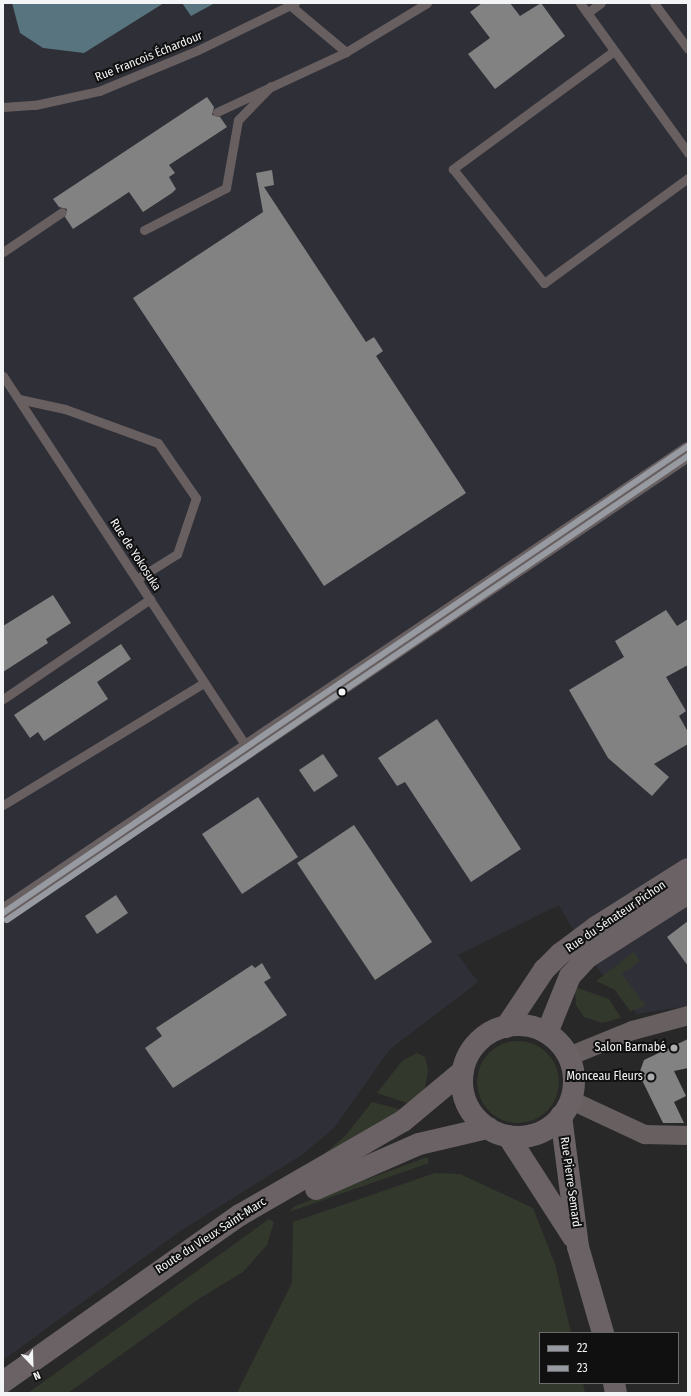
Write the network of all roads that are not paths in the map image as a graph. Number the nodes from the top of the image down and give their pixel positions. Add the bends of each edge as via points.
1 (427, 3) edge
2 (580, 3) edge
3 (601, 3) edge
4 (654, 3) edge
5 (293, 4) edge
6 (587, 13) junction
7 (688, 49) edge
8 (614, 51) junction
9 (346, 52) junction
10 (271, 86) junction
11 (3, 107) edge
12 (216, 112) dead end
13 (688, 153) edge
14 (688, 178) edge
15 (62, 212) dead end
16 (144, 230) dead end
17 (3, 252) edge
18 (3, 376) edge
19 (18, 399) junction
20 (688, 446) edge
21 (688, 451) edge
22 (667, 464) junction
23 (137, 580) junction
24 (150, 599) junction
25 (204, 683) junction
26 (3, 699) edge
27 (247, 748) junction
28 (3, 805) edge
29 (688, 869) edge
30 (688, 893) edge
31 (3, 913) edge
32 (688, 1015) edge
33 (506, 1027) junction
34 (547, 1033) junction
35 (568, 1056) junction
36 (464, 1071) junction
37 (566, 1108) junction
38 (488, 1128) junction
39 (688, 1135) edge
40 (508, 1136) junction
41 (578, 1247) junction
42 (602, 1332) edge
43 (3, 1382) edge
44 (7, 1393) edge

1 - 9 lane
2 - 6 lane
3 - 6 lane
4 - 7 lane
5 - 9 lane
5 - 11 lane, Rue Francois Échardour via 198,50 99,91 35,105
6 - 8 lane
8 - 13 lane
8 - 14 lane via 453,169 544,283
9 - 10 lane
10 - 12 lane
10 - 16 lane via 238,120 226,188
15 - 17 lane
18 - 19 lane, Rue de Yokosuka
19 - 23 lane, Rue de Yokosuka
19 - 23 lane via 65,409 158,443 196,498 177,554
20 - 22 street
21 - 22 street
22 - 27 street
23 - 24 lane, Rue de Yokosuka
24 - 25 lane, Rue de Yokosuka
24 - 26 lane
25 - 27 lane, Rue de Yokosuka
25 - 28 lane
27 - 31 street
29 - 33 main road, Rue du Sénateur Pichon via 596,927 560,954 544,970
30 - 34 main road, Rue du Sénateur Pichon via 588,956 570,976
32 - 35 street via 632,1030
33 - 34 main road via 534,1028
33 - 36 main road via 484,1037 475,1046
34 - 35 main road
35 - 37 main road via 574,1077
36 - 38 main road via 467,1103 478,1120
36 - 43 main road, Route du Vieux Saint-Marc via 402,1121 240,1215
37 - 39 street via 644,1134
37 - 40 main road via 535,1134
37 - 41 main road, Rue Pierre Semard
38 - 40 main road
38 - 44 main road, Route du Vieux Saint-Marc via 419,1144 345,1174 245,1225
40 - 41 main road, Rue Pierre Semard
41 - 42 main road, Rue Pierre Semard

